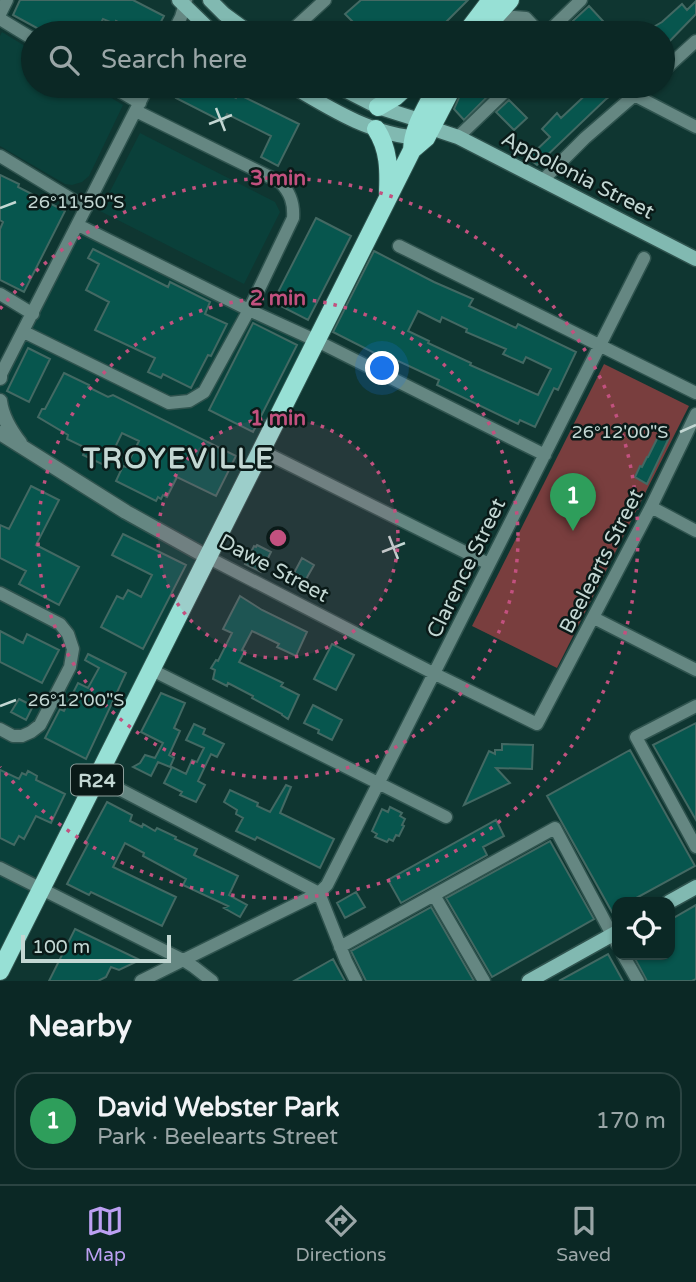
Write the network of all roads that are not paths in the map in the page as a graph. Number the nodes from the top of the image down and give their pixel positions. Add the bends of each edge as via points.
1 (7, 0) edge
2 (210, 0) edge
3 (325, 0) edge
4 (510, 0) edge
5 (581, 0) edge
6 (183, 2) edge
7 (487, 16) edge
8 (0, 17) edge
9 (177, 21) edge
10 (201, 21) edge
11 (233, 21) edge
12 (302, 21) edge
13 (507, 21) edge
14 (529, 21) edge
15 (559, 21) edge
16 (21, 31) edge
17 (696, 41) edge
18 (675, 60) edge
19 (126, 98) edge
20 (142, 98) edge
21 (313, 98) edge
22 (360, 98) edge
23 (393, 98) edge
24 (434, 98) edge
25 (446, 98) edge
26 (499, 98) edge
27 (631, 98) edge
28 (640, 98) edge
29 (138, 107) junction
30 (378, 107) junction
31 (696, 127) edge
32 (376, 129) junction
33 (424, 134) junction
34 (458, 137) junction
35 (0, 156) edge
36 (542, 181) junction
37 (388, 200) junction
38 (86, 208) junction
39 (78, 225) junction
40 (399, 246) dead end
41 (644, 258) dead end
42 (696, 259) edge
43 (0, 294) edge
44 (249, 310) junction
45 (33, 314) junction
46 (24, 332) junction
47 (317, 341) junction
48 (600, 345) junction
49 (0, 377) edge
50 (696, 394) edge
51 (0, 401) edge
52 (696, 414) edge
53 (0, 433) edge
54 (25, 448) junction
55 (262, 450) junction
56 (545, 455) junction
57 (651, 507) junction
58 (696, 530) edge
59 (207, 557) junction
60 (489, 564) junction
61 (0, 593) edge
62 (594, 618) junction
63 (152, 670) junction
64 (696, 670) edge
65 (435, 674) junction
66 (696, 706) edge
67 (537, 724) joint
68 (0, 729) edge
69 (98, 778) junction
70 (378, 784) junction
71 (446, 817) dead end
72 (696, 847) edge
73 (0, 868) edge
74 (696, 887) edge
75 (40, 888) junction
76 (320, 893) junction
77 (434, 895) junction
78 (675, 899) edge
79 (612, 930) edge
80 (612, 939) edge
81 (340, 947) junction
82 (183, 960) junction
83 (626, 960) edge
84 (0, 971) edge
85 (141, 981) edge
86 (212, 981) edge
87 (356, 981) edge
88 (484, 981) edge
89 (529, 981) edge
90 (638, 981) edge

1 - 8 street
2 - 11 main road
3 - 12 street
4 - 7 main road
5 - 15 street
6 - 9 street
6 - 10 main road
8 - 16 street
13 - 14 street via 514,17
17 - 18 street
19 - 29 street
20 - 29 street
21 - 32 main road
22 - 30 main road
23 - 30 main road
24 - 33 main road, R24
25 - 33 main road, R24
26 - 34 street
27 - 36 street
28 - 31 street
29 - 38 street
29 - 44 street via 281,182 289,192 293,218
30 - 33 main road
32 - 33 main road
32 - 37 main road via 388,159
33 - 34 main road, Appolonia Street
33 - 37 main road, R24
34 - 36 main road, Appolonia Street
35 - 38 street
36 - 42 main road, Appolonia Street
37 - 47 main road, R24
38 - 39 street
39 - 44 street
39 - 45 street
40 - 48 street
41 - 48 street, Clarence Street
43 - 45 street
44 - 46 street via 204,392 178,403 169,403
44 - 47 street
45 - 46 street
46 - 49 street
47 - 55 main road, R24
47 - 56 street
48 - 50 street
48 - 56 street, Clarence Street
51 - 54 street via 5,421
52 - 57 street, Beelearts Street
53 - 54 street, Dawe Street
54 - 59 street, Dawe Street
55 - 59 main road, R24
55 - 60 street
56 - 60 street, Clarence Street
57 - 58 street
57 - 62 street, Beelearts Street
59 - 63 main road, R24
59 - 65 street, Dawe Street
60 - 65 street, Clarence Street
61 - 68 street via 60,624 72,642 73,655 40,724 22,736
62 - 64 street
62 - 67 street, Beelearts Street
63 - 69 main road, R24
63 - 70 street
65 - 67 street, Dawe Street
65 - 70 street, Clarence Street
66 - 72 street via 636,737
69 - 75 main road, R24
69 - 76 street
70 - 71 street
70 - 76 street, Clarence Street
73 - 75 street
74 - 78 main road
75 - 82 street
75 - 84 main road, R24
76 - 81 street
76 - 82 street
77 - 79 street via 555,828
77 - 81 street
77 - 88 street
80 - 89 main road
81 - 87 street
82 - 85 street
82 - 86 street
83 - 90 street

